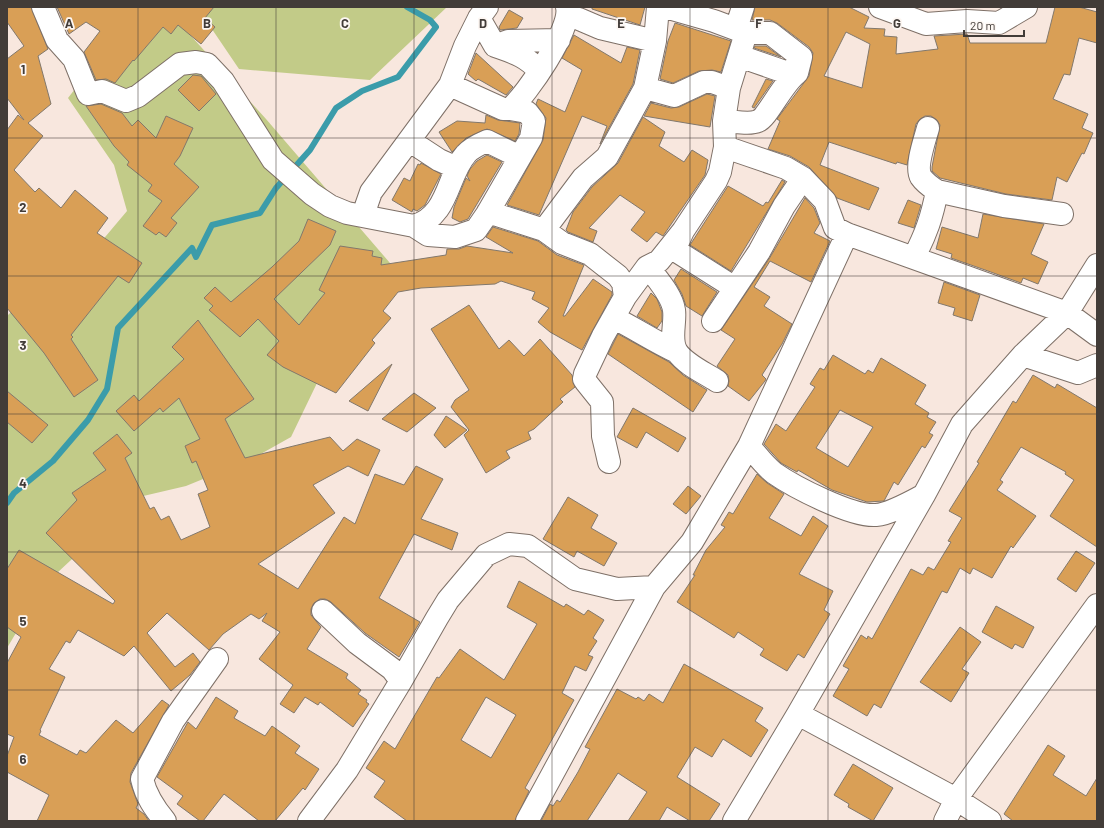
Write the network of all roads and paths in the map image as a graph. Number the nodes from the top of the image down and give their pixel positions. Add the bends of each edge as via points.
1 (43, 7) edge
2 (658, 7) edge
3 (665, 7) edge
4 (743, 7) edge
5 (880, 7) edge
6 (1026, 7) edge
7 (482, 12) edge
8 (567, 12) edge
9 (741, 31) junction
10 (533, 40) junction
11 (559, 40) junction
12 (654, 41) junction
13 (495, 46) junction
14 (739, 56) junction
15 (801, 57) junction
16 (543, 65) junction
17 (450, 85) junction
18 (645, 88) junction
19 (729, 88) junction
20 (510, 109) junction
21 (724, 121) junction
22 (928, 128) dead end
23 (410, 141) junction
24 (725, 147) junction
25 (520, 157) junction
26 (457, 168) junction
27 (803, 178) junction
28 (937, 191) junction
29 (488, 212) junction
30 (1062, 214) dead end
31 (364, 215) junction
32 (414, 226) junction
33 (544, 230) junction
34 (683, 232) junction
35 (847, 234) junction
36 (685, 256) junction
37 (914, 257) junction
38 (1097, 265) edge
39 (648, 268) junction
40 (735, 288) junction
41 (626, 297) junction
42 (1067, 313) junction
43 (614, 318) junction
44 (713, 321) dead end
45 (1097, 335) edge
46 (677, 352) junction
47 (1023, 354) junction
48 (1097, 365) edge
49 (717, 381) dead end
50 (749, 446) junction
51 (609, 462) dead end
52 (924, 495) junction
53 (654, 587) junction
54 (1097, 605) edge
55 (323, 611) dead end
56 (217, 659) dead end
57 (401, 681) junction
58 (798, 714) junction
59 (956, 798) junction
60 (165, 821) edge
61 (309, 821) edge
62 (527, 821) edge
63 (734, 821) edge
64 (945, 821) edge
65 (990, 821) edge

1 - 31 street via 57,40 74,59 88,94 102,91 126,101 138,96 180,64 207,64 223,81 273,160 330,206 347,213
2 - 12 street
3 - 9 street
4 - 9 street
5 - 6 street via 926,24 967,21 999,23
7 - 13 street
7 - 17 street
8 - 11 street
8 - 12 street via 600,28
9 - 14 street
9 - 15 street via 770,34
10 - 11 street
10 - 13 street via 508,41
10 - 16 street
11 - 16 street
12 - 18 street
13 - 16 street
14 - 15 street via 785,72 795,68
14 - 19 street
15 - 21 street via 797,73 782,88 762,119 758,122
16 - 20 street
17 - 20 street via 496,106
17 - 23 street
18 - 19 street via 674,96 704,82
18 - 33 street via 607,157 583,178
19 - 21 street
20 - 25 street via 527,112 534,121 531,138
21 - 24 street
22 - 28 street via 918,167 925,182
23 - 26 street via 439,160
23 - 31 street via 371,192
24 - 27 street via 786,168
24 - 34 street via 716,181
25 - 26 street via 487,141 466,154
25 - 29 street
26 - 32 street via 448,191 430,218 426,223
27 - 35 street via 825,201 836,228
27 - 40 street
28 - 30 street via 1004,206
28 - 37 street via 926,236
29 - 32 street via 476,230 455,237 428,235
29 - 33 street
31 - 32 street
33 - 41 street via 562,243 590,254 614,272 623,283
34 - 36 street via 676,249
34 - 39 street via 659,261
35 - 37 street
35 - 50 street
36 - 39 street via 670,270
36 - 40 street
37 - 42 street
38 - 42 street
39 - 41 street
39 - 46 street via 666,291 674,309 672,329
40 - 44 street
41 - 43 street
42 - 45 street
42 - 47 street
43 - 46 street
43 - 51 street via 584,379 602,402 603,436
46 - 49 street
47 - 48 street via 1078,373
47 - 52 street via 962,424
50 - 52 street via 774,472 802,489 855,513 876,515
50 - 53 street via 692,542
52 - 58 street
53 - 57 street via 617,590 575,578 528,546 509,544 486,555 448,600
53 - 62 street
54 - 59 street
55 - 57 street via 357,643 392,669
56 - 60 street via 173,721 142,780 144,790
57 - 61 street via 346,770
58 - 59 street
58 - 63 street
59 - 64 street
59 - 65 street

